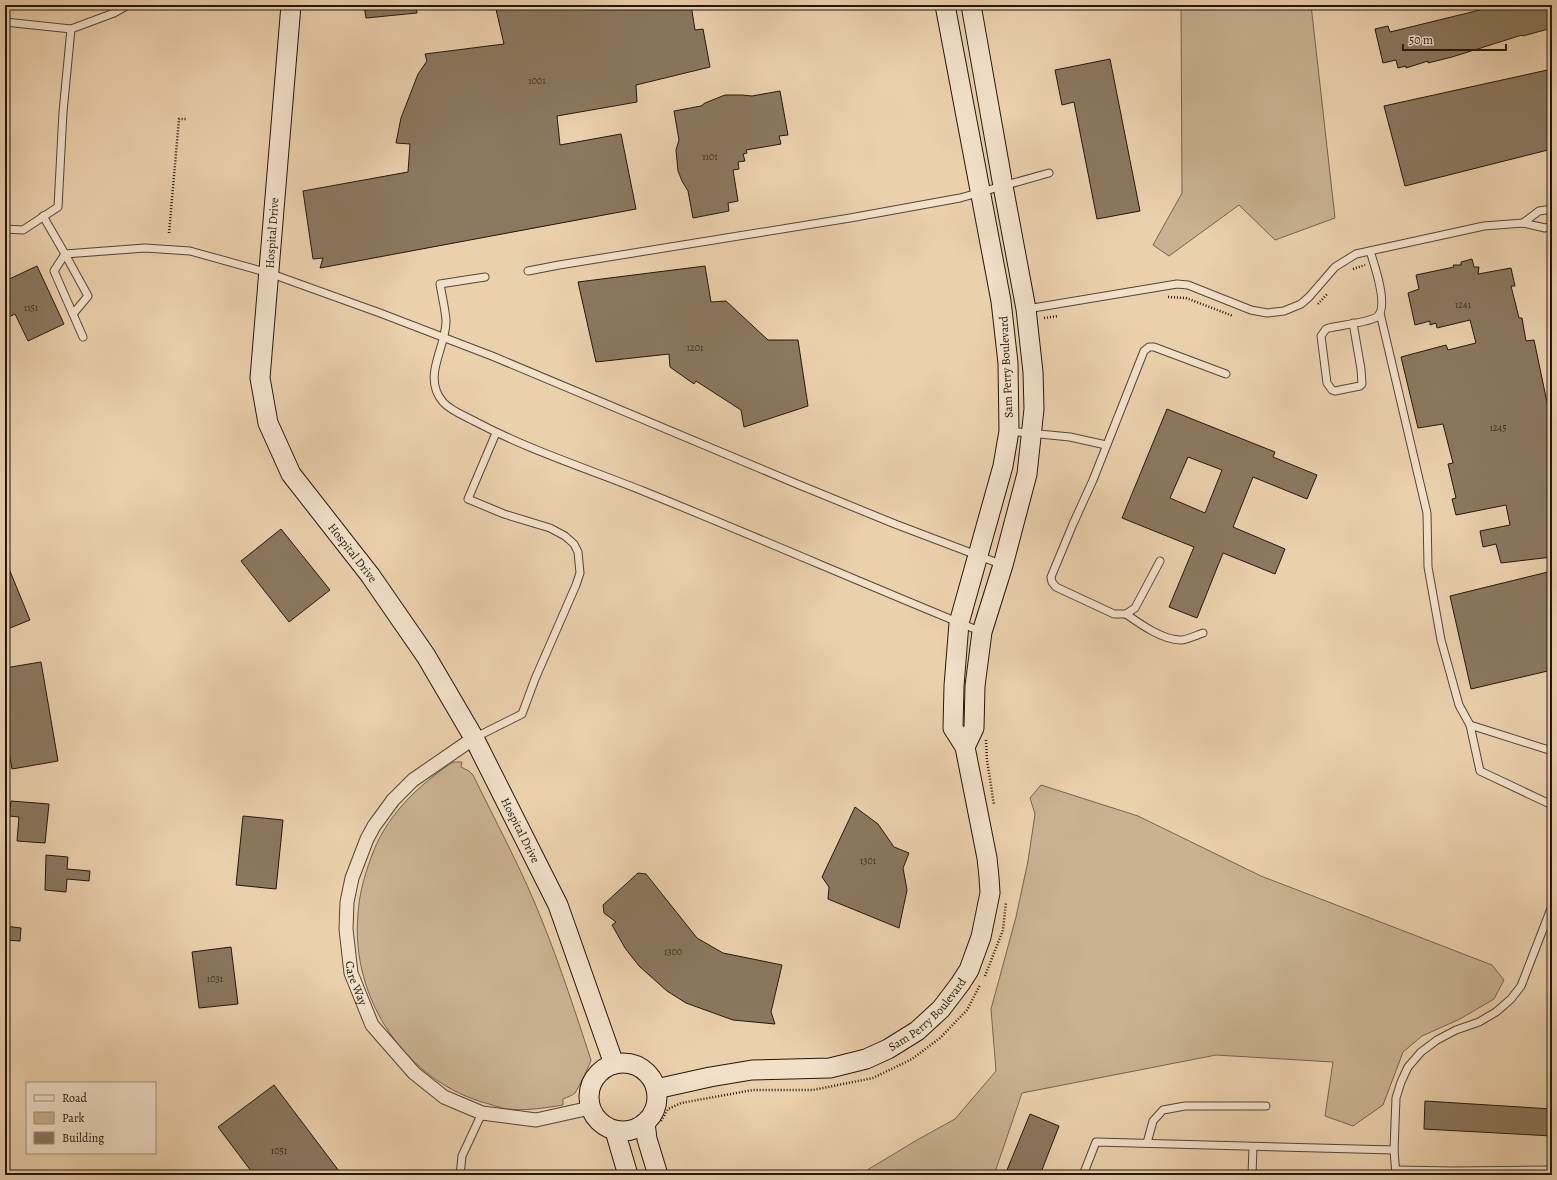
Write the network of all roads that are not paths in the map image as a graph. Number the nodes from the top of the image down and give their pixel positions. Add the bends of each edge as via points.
1 (128, 5) edge
2 (291, 5) edge
3 (945, 5) edge
4 (971, 5) edge
5 (5, 22) edge
6 (71, 29) junction
7 (1049, 173) dead end
8 (1003, 186) junction
9 (982, 192) junction
10 (1552, 208) edge
11 (43, 216) junction
12 (1523, 223) junction
13 (1552, 226) edge
14 (5, 229) edge
15 (1370, 250) junction
16 (65, 254) junction
17 (528, 271) dead end
18 (269, 273) junction
19 (485, 277) dead end
20 (1026, 309) junction
21 (1380, 313) junction
22 (73, 314) junction
23 (1353, 323) junction
24 (83, 337) dead end
25 (443, 338) junction
26 (1226, 374) dead end
27 (1009, 431) junction
28 (1031, 432) junction
29 (496, 433) junction
30 (1106, 445) junction
31 (979, 556) junction
32 (1160, 561) dead end
33 (1003, 565) junction
34 (1126, 614) junction
35 (959, 623) junction
36 (982, 632) junction
37 (1203, 633) dead end
38 (1470, 725) junction
39 (474, 738) junction
40 (965, 747) junction
41 (1552, 751) edge
42 (1552, 805) edge
43 (1552, 906) edge
44 (614, 1064) junction
45 (656, 1089) junction
46 (1266, 1106) dead end
47 (590, 1108) junction
48 (482, 1113) junction
49 (652, 1124) junction
50 (615, 1131) junction
51 (1147, 1143) junction
52 (1253, 1147) junction
53 (1394, 1150) junction
54 (1552, 1170) edge
55 (1396, 1172) edge
56 (460, 1175) edge
57 (628, 1175) edge
58 (658, 1175) edge
59 (1083, 1175) edge
60 (1252, 1175) edge

1 - 6 lane
2 - 18 street, Hospital Drive
3 - 9 street, Sam Perry Boulevard
4 - 8 street, Sam Perry Boulevard
5 - 6 lane
6 - 11 lane via 58,206
7 - 8 lane
8 - 9 lane
8 - 20 street, Sam Perry Boulevard
9 - 17 lane via 850,218
9 - 27 street, Sam Perry Boulevard via 1002,301 1008,364
10 - 12 lane via 1539,211
11 - 14 lane via 23,230
11 - 16 lane
12 - 13 lane via 1545,228
12 - 15 lane via 1484,226
15 - 20 lane via 1356,254 1335,267 1309,297 1284,311 1267,313 1251,310 1188,285 1177,284
15 - 21 lane via 1380,286
16 - 18 lane via 145,248 190,251
16 - 22 lane via 54,271
16 - 22 lane via 88,296
18 - 25 lane
18 - 39 street, Hospital Drive via 260,382 271,430 291,474 370,575 426,656
19 - 25 lane via 440,284 446,320
20 - 28 street, Sam Perry Boulevard via 1033,372 1034,409
21 - 23 lane via 1374,319
21 - 38 lane via 1427,513 1428,567 1442,640 1459,705
22 - 24 lane
23 - 23 lane via 1326,329 1321,336 1327,383 1335,391 1362,384
25 - 29 lane via 434,380 442,401 451,409
25 - 31 lane
26 - 30 lane via 1150,347 1144,351
27 - 28 lane
27 - 31 street, Sam Perry Boulevard via 1003,466
28 - 30 lane
28 - 33 street, Sam Perry Boulevard via 1027,474
29 - 35 lane
29 - 39 lane via 468,499 504,514 550,528 565,536 578,552 580,574 522,714
30 - 34 lane via 1051,577 1056,587 1114,614
31 - 33 lane
31 - 35 street, Sam Perry Boulevard
32 - 34 lane via 1135,608
33 - 36 street, Sam Perry Boulevard
34 - 37 lane via 1164,636 1182,640
35 - 36 lane
35 - 40 street, Sam Perry Boulevard via 952,728
36 - 40 street, Sam Perry Boulevard via 975,686 974,728
38 - 41 lane
38 - 42 lane via 1480,771
39 - 44 street, Hospital Drive via 558,905
39 - 48 street, Care Way via 413,780 382,813 367,839 352,878 347,902 346,929 351,973 372,1025 414,1073 444,1097
40 - 45 street, Sam Perry Boulevard via 987,858 990,893 981,937 971,965 941,1009 917,1031 866,1060 822,1069 752,1070
43 - 53 lane via 1521,986 1511,999 1479,1022 1436,1040 1408,1067 1396,1098
44 - 45 street via 636,1065 645,1070
44 - 47 street via 604,1068 590,1086
45 - 49 street via 655,1110 649,1120
46 - 51 lane via 1185,1106 1164,1110 1153,1120
47 - 48 street, Care Way via 536,1120
47 - 50 street via 601,1125
48 - 56 lane via 462,1156
49 - 50 street via 630,1131
49 - 58 street via 647,1139
50 - 57 street
51 - 52 lane
51 - 59 lane via 1096,1142
52 - 53 lane
52 - 60 lane
53 - 55 lane
54 - 55 lane

